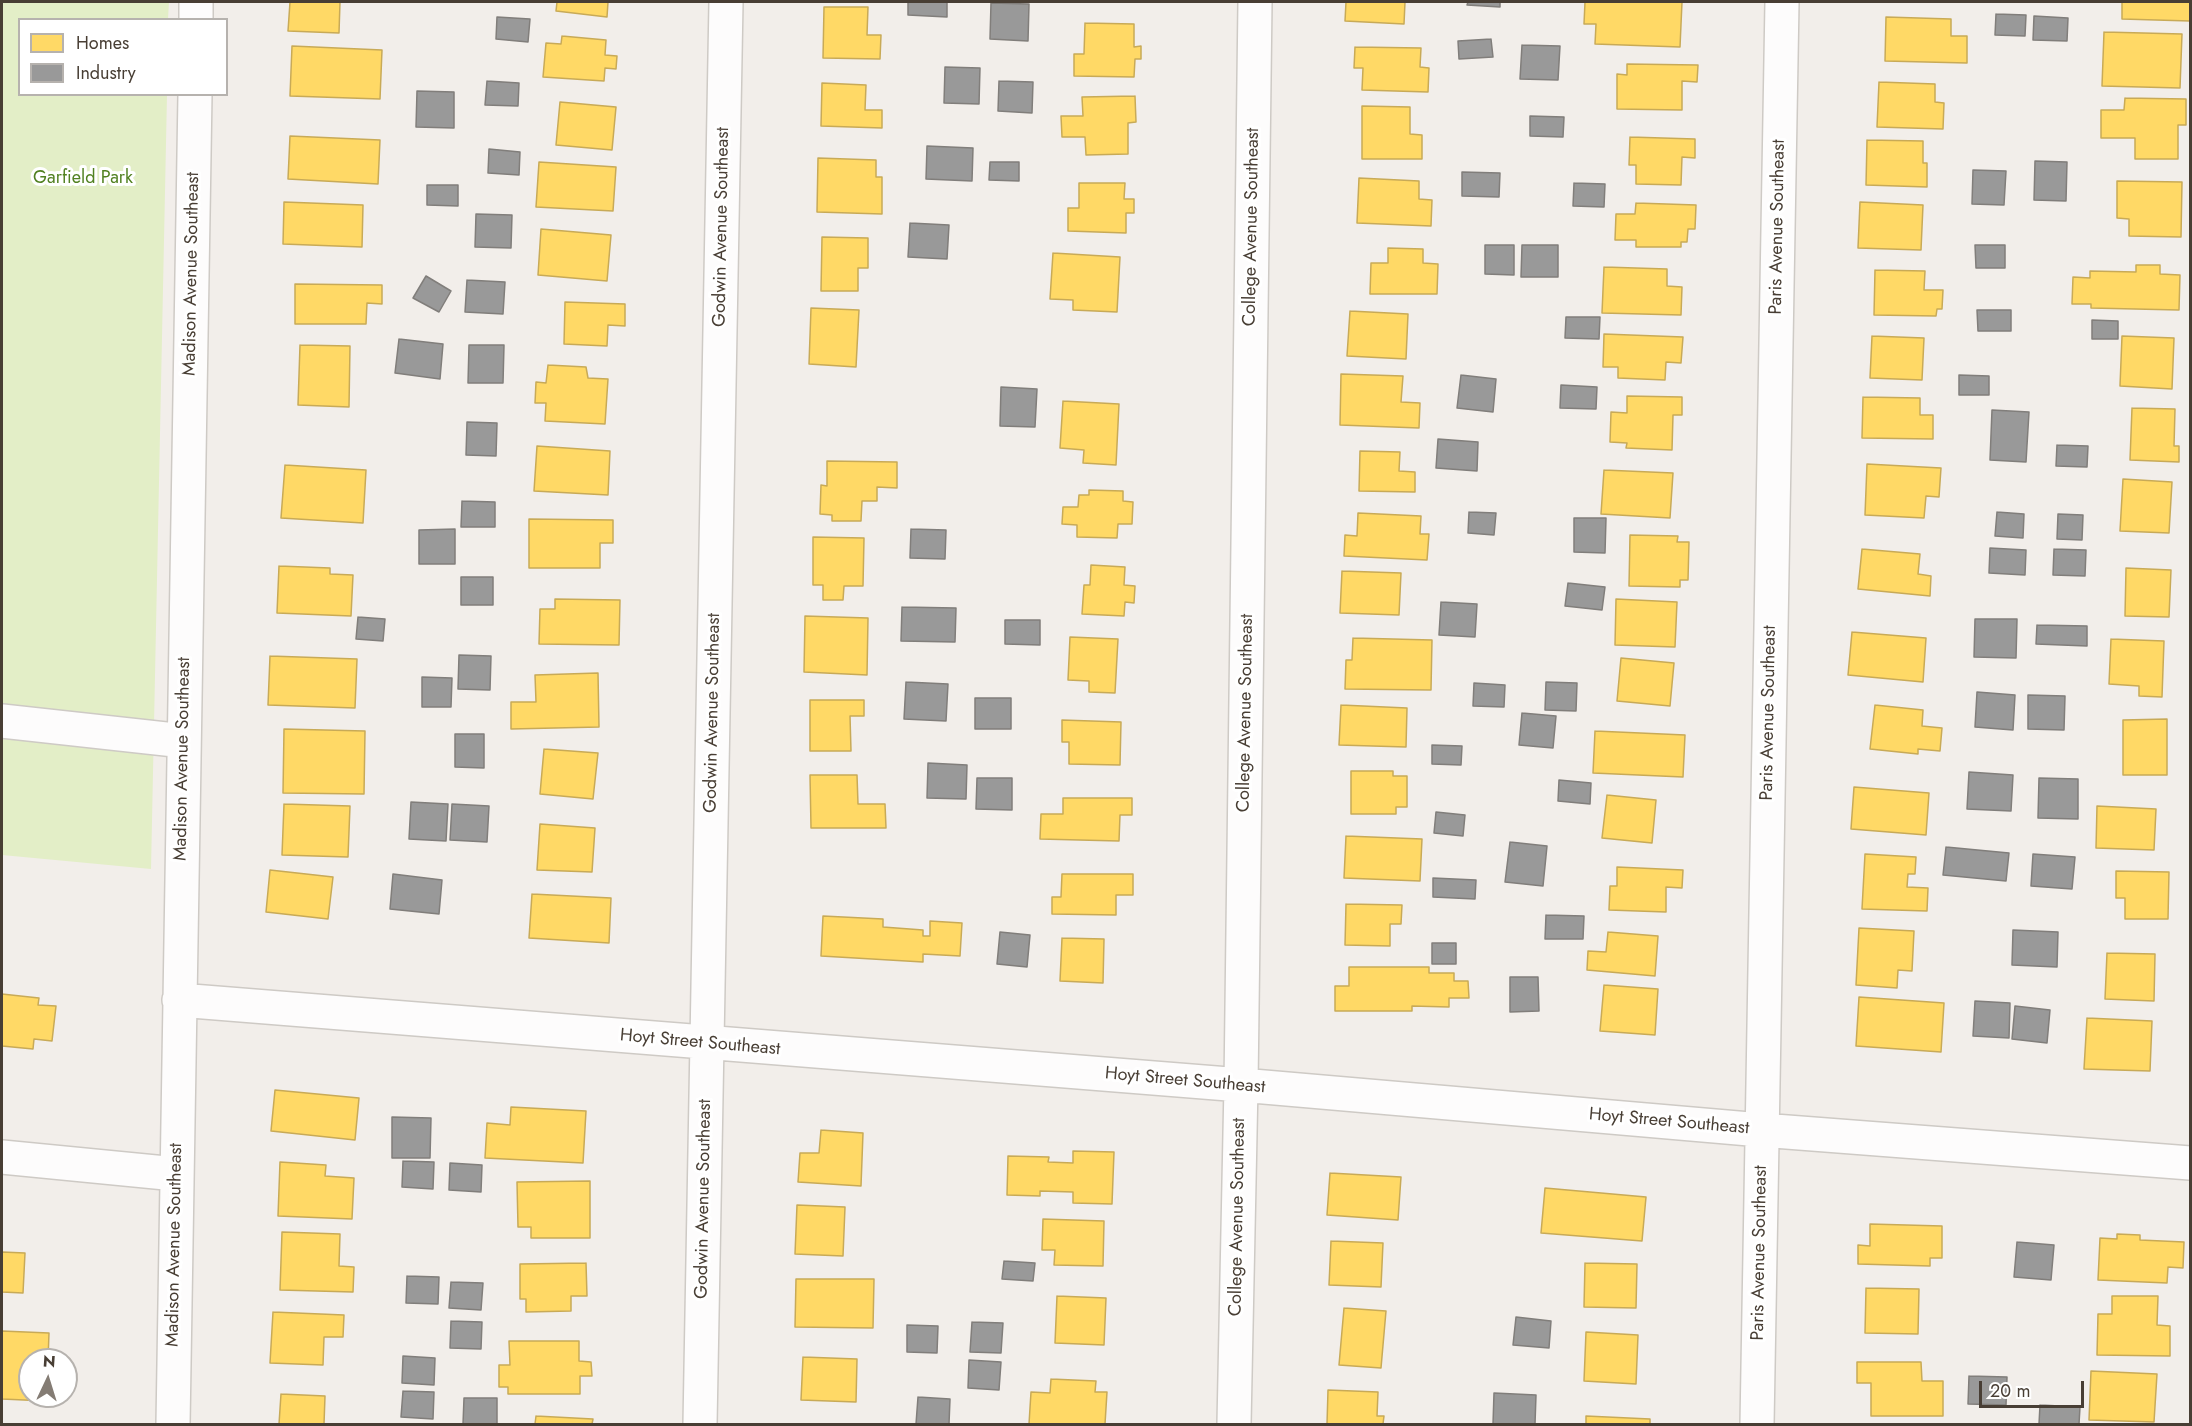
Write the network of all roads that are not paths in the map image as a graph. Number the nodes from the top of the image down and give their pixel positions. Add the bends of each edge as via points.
1 (196, 2) edge
2 (726, 2) edge
3 (1255, 2) edge
4 (1782, 2) edge
5 (196, 18) edge
6 (195, 96) edge
7 (2, 721) edge
8 (184, 741) junction
9 (179, 1000) junction
10 (707, 1043) junction
11 (1240, 1085) junction
12 (1761, 1130) junction
13 (2, 1157) edge
14 (2190, 1163) edge
15 (176, 1174) junction
16 (173, 1425) edge
17 (700, 1425) edge
18 (1234, 1425) edge
19 (1757, 1425) edge

1 - 5 street
2 - 10 street, Godwin Avenue Southeast
3 - 11 street, College Avenue Southeast
4 - 12 street, Paris Avenue Southeast
6 - 8 street, Madison Avenue Southeast
7 - 8 street
8 - 9 street, Madison Avenue Southeast
9 - 10 street, Hoyt Street Southeast
9 - 15 street, Madison Avenue Southeast
10 - 11 street, Hoyt Street Southeast
10 - 17 street, Godwin Avenue Southeast
11 - 12 street, Hoyt Street Southeast
11 - 18 street, College Avenue Southeast
12 - 14 street, Hoyt Street Southeast
12 - 19 street, Paris Avenue Southeast
13 - 15 street
15 - 16 street, Madison Avenue Southeast

